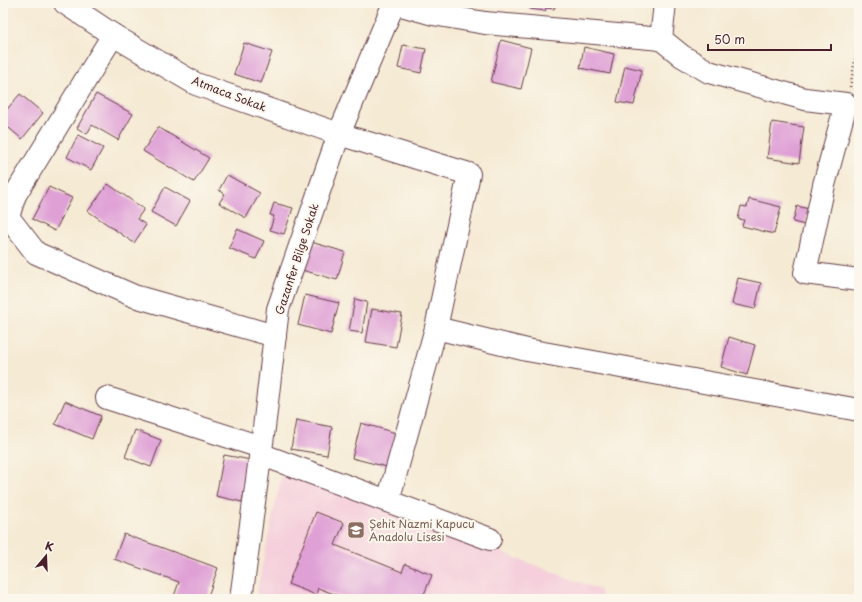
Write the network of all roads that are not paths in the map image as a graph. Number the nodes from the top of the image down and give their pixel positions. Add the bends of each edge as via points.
1 (65, 3) edge
2 (394, 3) edge
3 (666, 3) edge
4 (113, 35) junction
5 (661, 39) junction
6 (339, 134) junction
7 (859, 280) edge
8 (436, 328) junction
9 (275, 336) junction
10 (107, 398) dead end
11 (859, 410) edge
12 (261, 450) junction
13 (388, 501) junction
14 (490, 539) dead end
15 (241, 599) edge

1 - 4 street, Atmaca Sokak
2 - 5 street via 433,14 485,23
2 - 6 street, Gazanfer Bilge Sokak
3 - 5 street
4 - 6 street, Atmaca Sokak via 196,84
4 - 9 street via 15,195 8,217 36,253 134,296
5 - 7 street via 682,56 709,72 805,99 846,104 824,185 806,273
6 - 8 street, Atmaca Sokak via 469,174
6 - 9 street, Gazanfer Bilge Sokak via 278,309
8 - 11 street via 527,350
8 - 13 street
9 - 12 street, Gazanfer Bilge Sokak
10 - 12 street
12 - 13 street
12 - 15 street, Gazanfer Bilge Sokak
13 - 14 street

